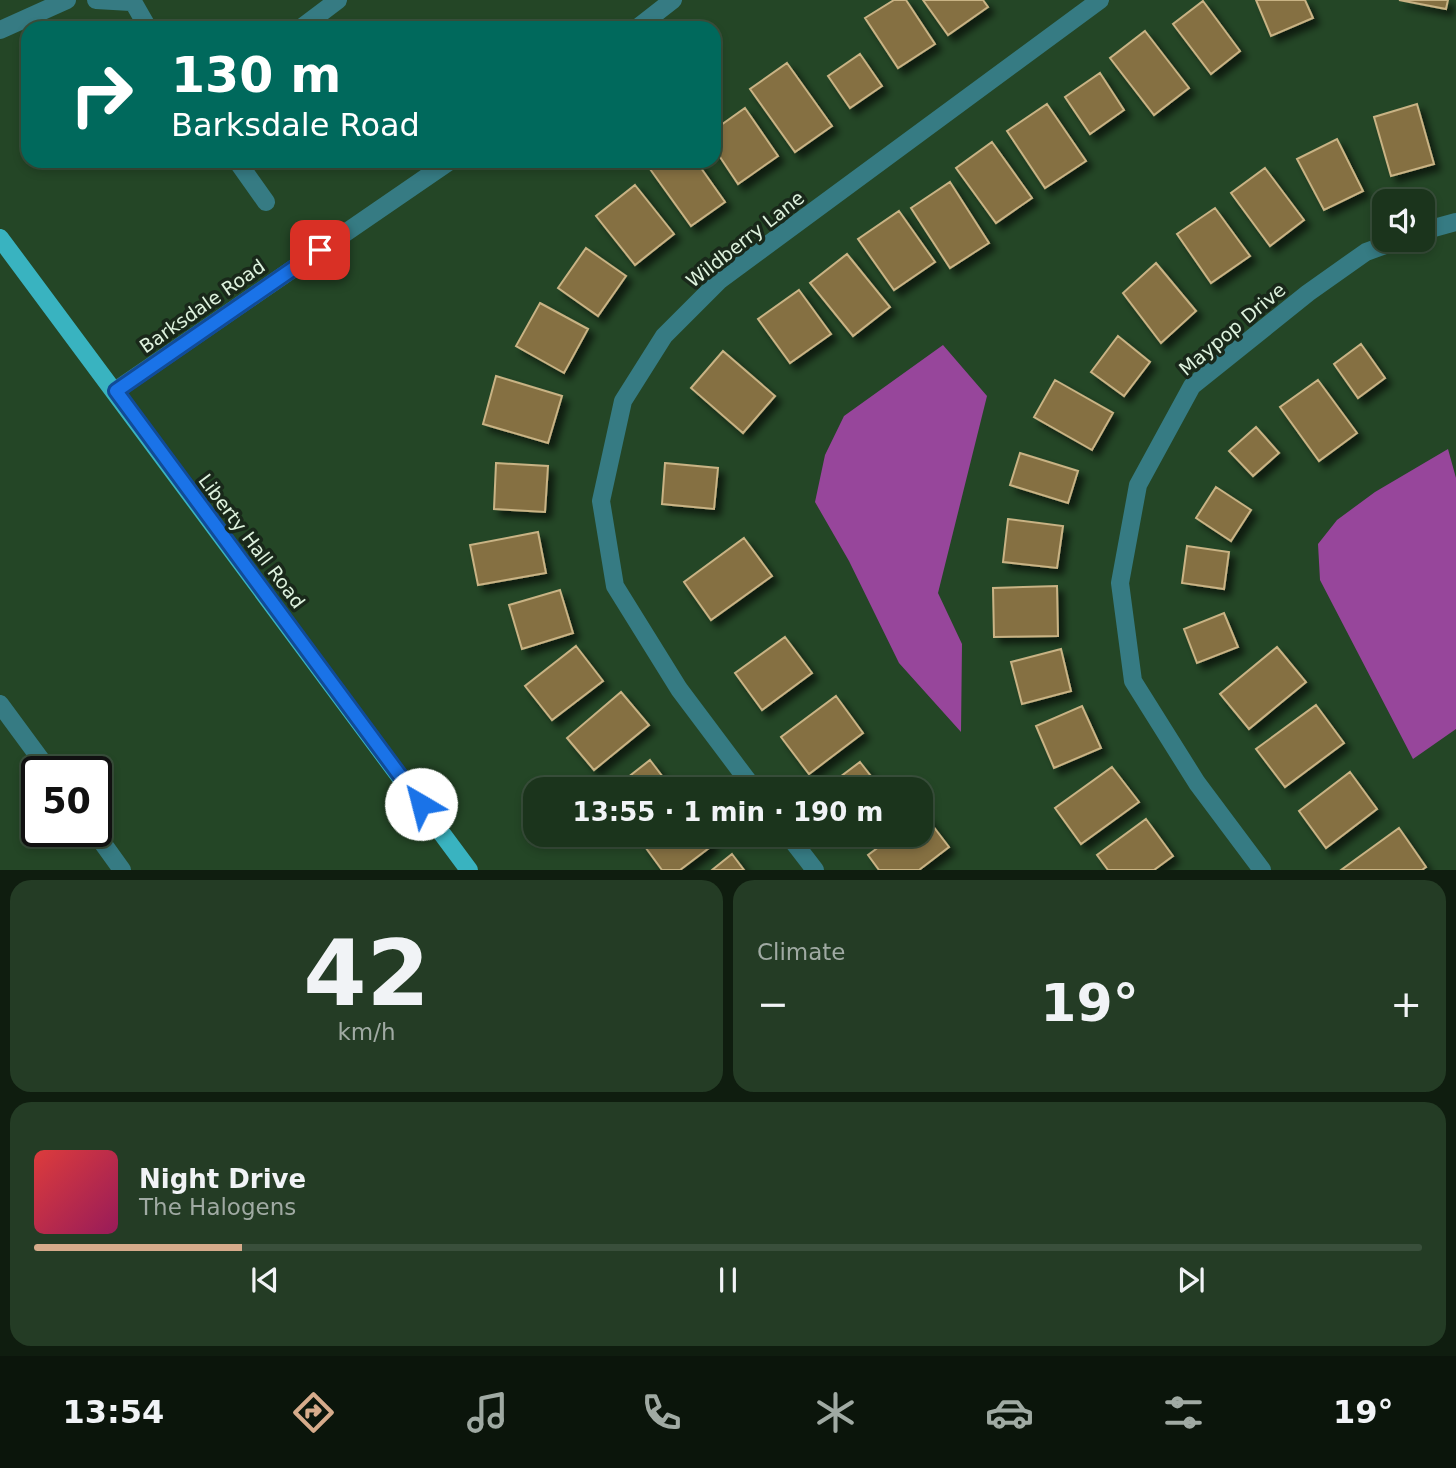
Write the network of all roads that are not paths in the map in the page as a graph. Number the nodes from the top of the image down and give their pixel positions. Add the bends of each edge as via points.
1 (66, 0) edge
2 (96, 0) edge
3 (338, 0) edge
4 (673, 0) edge
5 (1100, 0) edge
6 (131, 1) edge
7 (144, 21) edge
8 (310, 21) edge
9 (646, 21) edge
10 (0, 30) edge
11 (242, 168) edge
12 (440, 168) edge
13 (266, 202) dead end
14 (1456, 222) edge
15 (1435, 228) edge
16 (0, 238) edge
17 (1372, 251) edge
18 (116, 391) junction
19 (0, 704) edge
20 (38, 756) edge
21 (745, 777) edge
22 (105, 847) edge
23 (798, 847) edge
24 (122, 870) edge
25 (469, 870) edge
26 (814, 870) edge
27 (1262, 870) edge

1 - 10 street
2 - 6 street
3 - 8 street
4 - 9 street
5 - 21 street, Wildberry Lane via 720,280 664,336 623,401 601,500 615,586 679,689
6 - 7 street
11 - 13 street
12 - 18 street, Barksdale Road
14 - 15 street
16 - 18 main road, Liberty Hall Road
17 - 27 street, Maypop Drive via 1308,293 1192,386 1138,485 1120,583 1133,681 1197,783
18 - 25 main road, Liberty Hall Road
19 - 20 street
22 - 24 street
23 - 26 street

